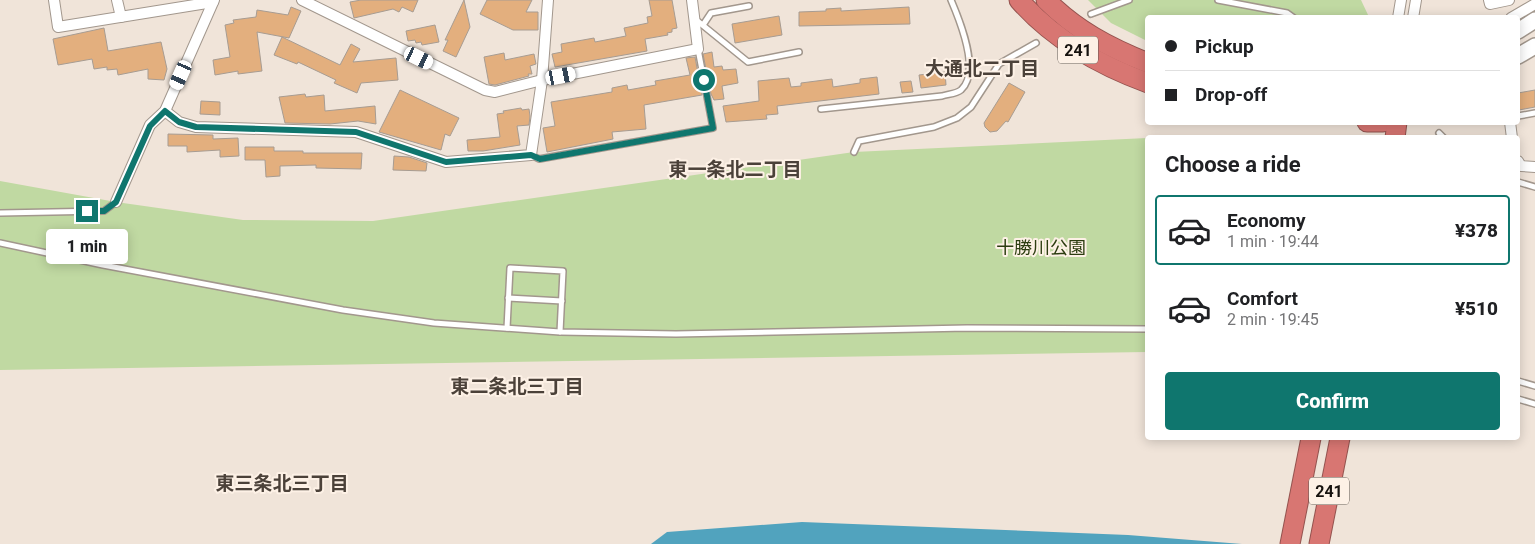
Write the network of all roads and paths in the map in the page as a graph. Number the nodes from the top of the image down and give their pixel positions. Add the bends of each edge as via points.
1 (54, 0) edge
2 (118, 0) edge
3 (302, 0) edge
4 (549, 0) edge
5 (692, 0) edge
6 (951, 0) edge
7 (1019, 0) edge
8 (1046, 0) edge
9 (1129, 0) edge
10 (1218, 0) edge
11 (1401, 0) edge
12 (1416, 0) edge
13 (1489, 0) edge
14 (1509, 0) edge
15 (213, 1) edge
16 (1535, 4) edge
17 (749, 6) dead end
18 (1091, 14) dead end
19 (1290, 15) edge
20 (1398, 15) edge
21 (1414, 15) edge
22 (1516, 15) edge
23 (121, 17) junction
24 (694, 18) junction
25 (1535, 20) edge
26 (703, 25) junction
27 (1520, 30) edge
28 (1036, 43) dead end
29 (698, 48) junction
30 (799, 52) dead end
31 (1145, 62) edge
32 (542, 80) junction
33 (1145, 82) edge
34 (821, 109) dead end
35 (165, 111) junction
36 (1535, 113) edge
37 (1520, 116) edge
38 (854, 152) dead end
39 (531, 155) junction
40 (1520, 165) edge
41 (1535, 168) edge
42 (1520, 183) edge
43 (1535, 187) edge
44 (116, 202) joint
45 (0, 214) edge
46 (0, 243) edge
47 (508, 298) junction
48 (562, 302) junction
49 (507, 328) junction
50 (1145, 329) edge
51 (560, 332) junction
52 (1520, 382) edge
53 (1535, 386) edge
54 (1520, 400) edge
55 (1535, 404) edge
56 (1311, 440) edge
57 (1340, 440) edge
58 (1290, 544) edge
59 (1319, 544) edge

1 - 23 street via 58,27
2 - 23 street
3 - 32 street via 485,90 495,92
4 - 32 street
5 - 24 street
6 - 34 lane via 968,51 970,71 967,82 959,91 942,96
7 - 33 highway, 241 via 1052,31 1086,56
8 - 31 highway, 241 via 1084,33
9 - 18 lane
10 - 19 lane
11 - 20 street
12 - 21 street
13 - 14 street via 1490,4
15 - 23 street
15 - 35 street
16 - 22 street
17 - 26 lane via 711,14
24 - 26 lane
24 - 29 street
25 - 27 street
26 - 30 lane via 748,62
28 - 38 lane via 1000,64 971,107 957,118 934,127 859,140
29 - 32 street
29 - 39 lane via 713,128 540,159
32 - 39 street
35 - 39 street via 179,122 196,127 356,132 446,162
35 - 44 street via 150,126
36 - 37 lane
40 - 41 street
42 - 43 lane
44 - 45 lane via 104,211
46 - 49 lane via 343,310 434,323
47 - 48 lane
47 - 48 lane via 510,268 563,271
47 - 49 lane
48 - 51 lane
49 - 51 lane
50 - 51 lane via 967,328 676,334
52 - 53 lane
54 - 55 lane
56 - 58 highway, 241
57 - 59 highway, 241

